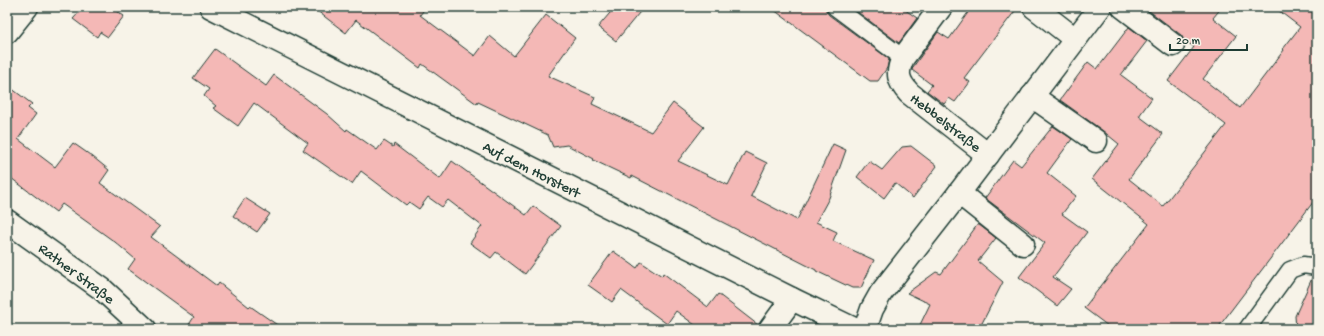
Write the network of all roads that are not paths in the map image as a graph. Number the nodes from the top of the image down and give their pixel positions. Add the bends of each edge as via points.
1 (26, 7) edge
2 (211, 7) edge
3 (835, 7) edge
4 (941, 7) edge
5 (1034, 7) edge
6 (1100, 7) edge
7 (1123, 7) edge
8 (7, 32) edge
9 (1075, 39) junction
10 (1173, 45) dead end
11 (903, 58) junction
12 (1032, 96) junction
13 (1096, 141) dead end
14 (988, 155) junction
15 (959, 193) junction
16 (7, 221) edge
17 (1024, 244) dead end
18 (1317, 267) edge
19 (792, 299) junction
20 (145, 329) edge
21 (770, 329) edge
22 (854, 329) edge
23 (865, 329) edge
24 (1247, 329) edge

1 - 8 street
2 - 19 street, Auf dem Horstert
3 - 11 lane
4 - 11 street, Hebbelstraße
5 - 9 street
6 - 9 street, Hebbelstraße
7 - 10 street
9 - 12 street, Hebbelstraße
11 - 14 street, Hebbelstraße via 899,77 909,93
12 - 13 street
12 - 14 street, Hebbelstraße
14 - 15 street, Hebbelstraße
15 - 17 street
15 - 23 street, Hebbelstraße via 881,293 872,308
16 - 20 street, Rather Straße via 102,289
18 - 24 lane via 1303,265 1290,270
19 - 21 street
19 - 22 street, Auf dem Horstert

